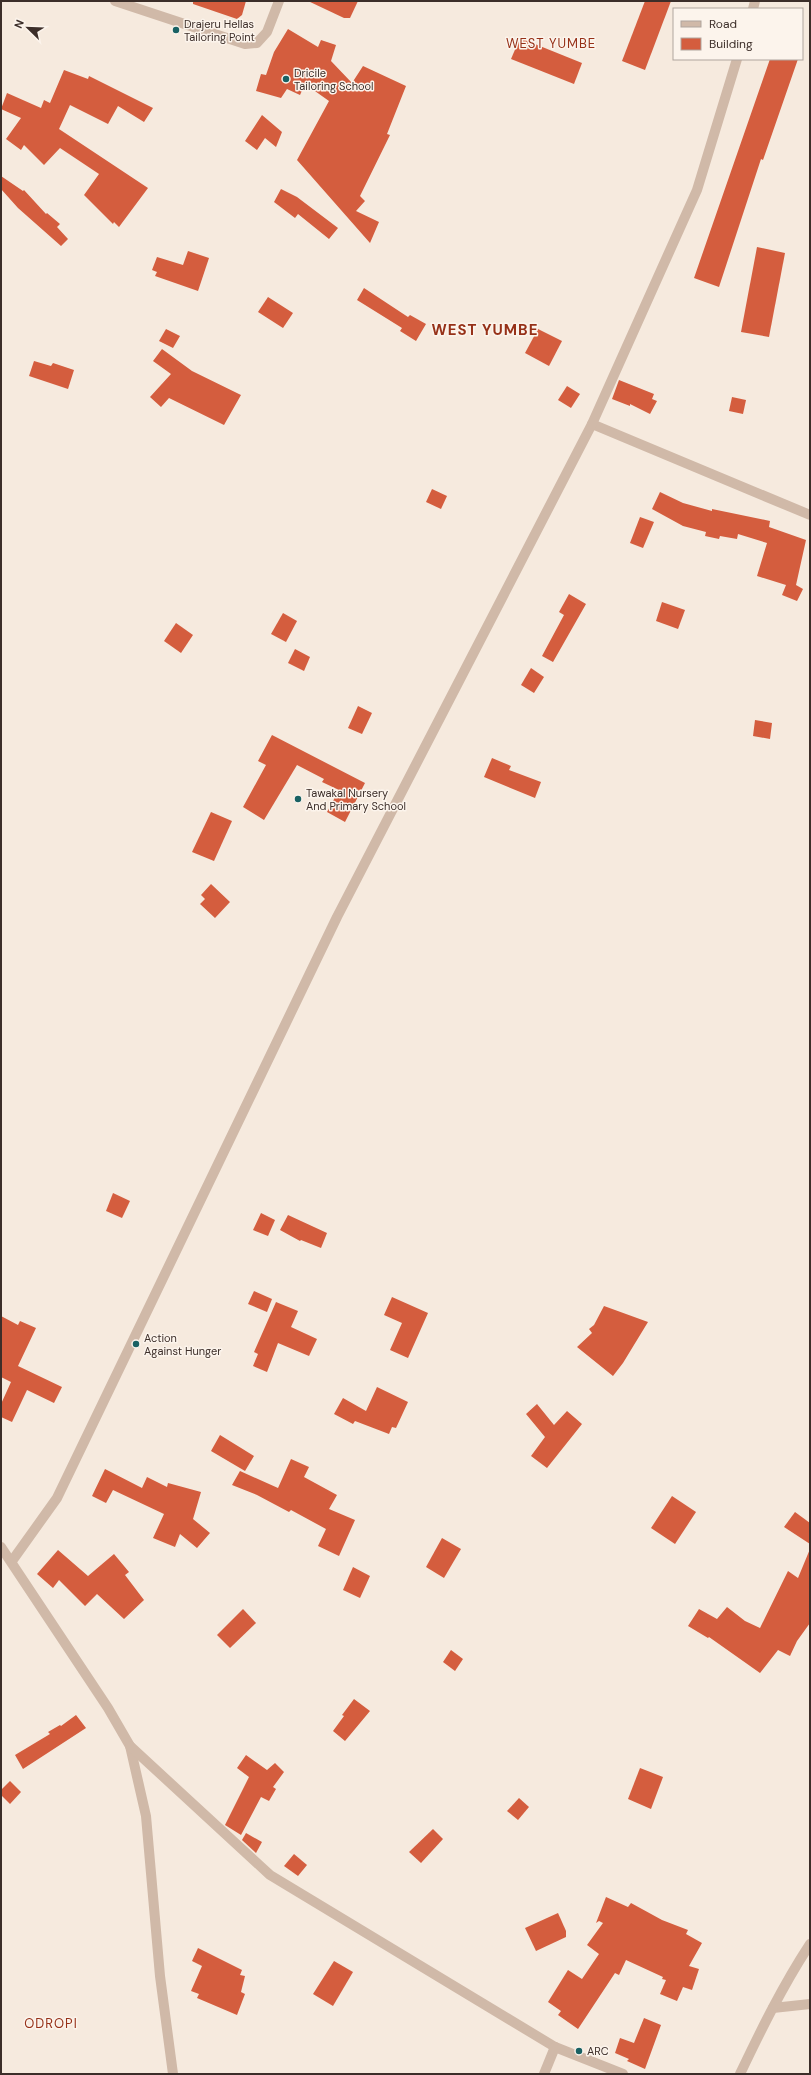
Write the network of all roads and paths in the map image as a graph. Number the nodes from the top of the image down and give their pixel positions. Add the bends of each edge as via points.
1 (115, 1) edge
2 (279, 1) edge
3 (738, 60) edge
4 (592, 424) junction
5 (810, 515) edge
6 (1, 1547) edge
7 (12, 1561) junction
8 (130, 1746) junction
9 (810, 1944) edge
10 (810, 2004) edge
11 (773, 2008) junction
12 (555, 2047) junction
13 (173, 2074) edge
14 (544, 2074) edge
15 (623, 2074) edge
16 (740, 2074) edge

1 - 2 street via 244,44 257,43 267,32
3 - 4 street via 698,190
4 - 5 street
4 - 7 street via 337,917 57,1498
6 - 7 street
7 - 8 street
8 - 12 street via 270,1875
8 - 13 street via 146,1816 160,1976
9 - 11 street
10 - 11 street
11 - 16 street
12 - 14 street
12 - 15 street

